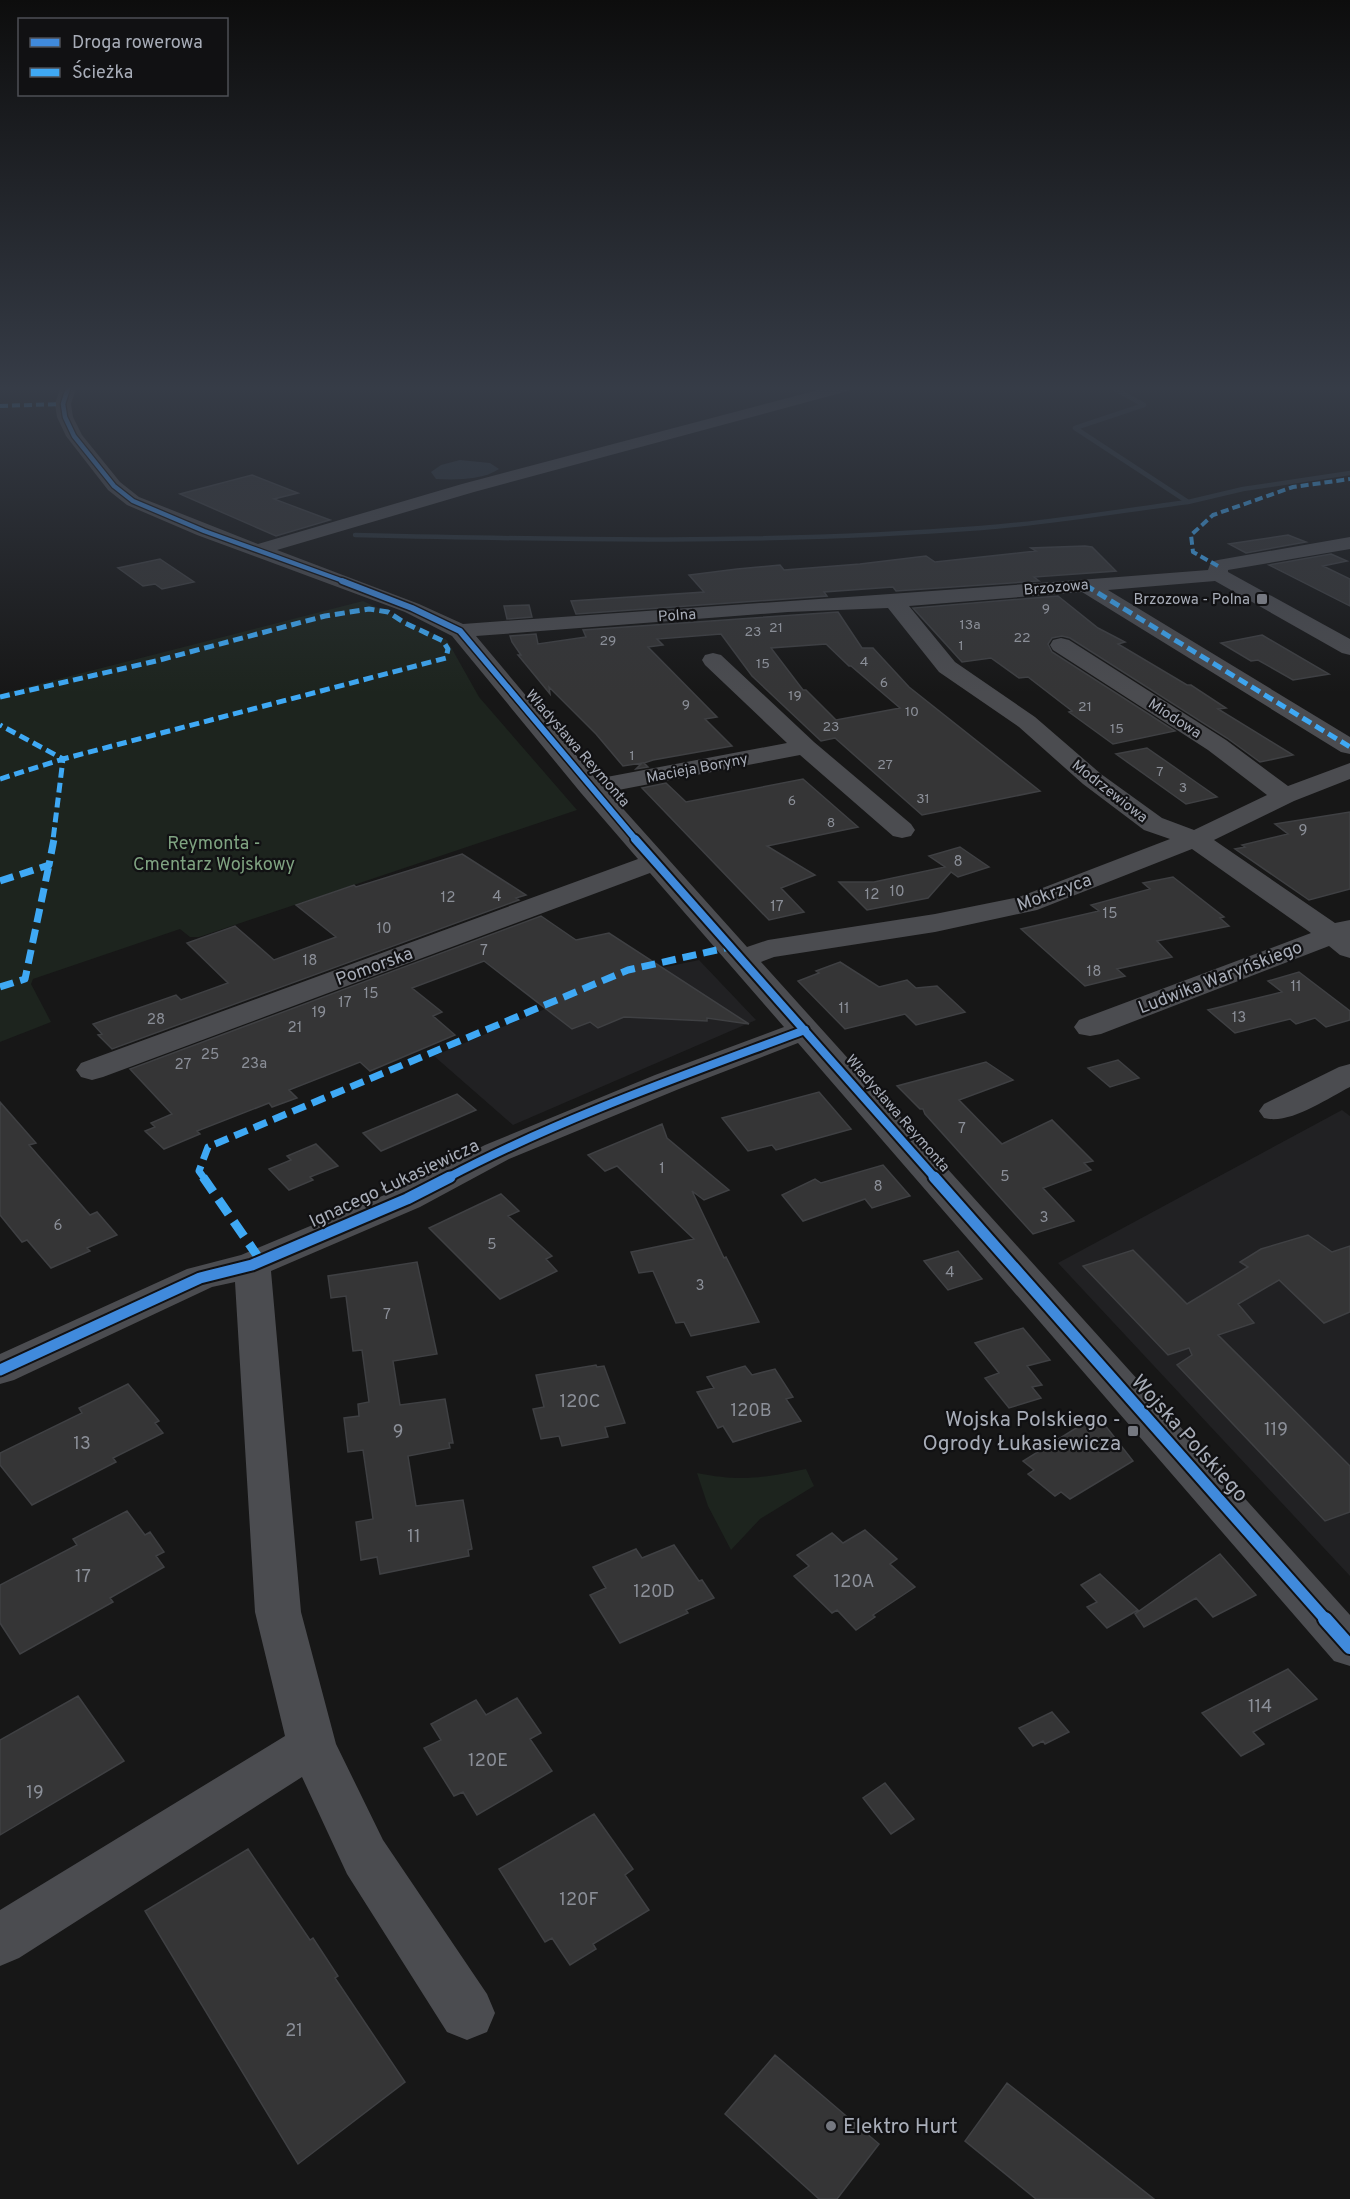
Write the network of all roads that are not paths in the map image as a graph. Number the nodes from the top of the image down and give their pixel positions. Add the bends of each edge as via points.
1 (116, 488) edge
2 (469, 488) edge
3 (1350, 543) edge
4 (257, 550) junction
5 (1218, 575) junction
6 (1086, 585) junction
7 (894, 601) junction
8 (460, 631) junction
9 (1061, 645) dead end
10 (1350, 648) edge
11 (713, 660) dead end
12 (805, 747) junction
13 (1350, 747) edge
14 (1350, 770) edge
15 (590, 788) junction
16 (1285, 796) junction
17 (902, 830) dead end
18 (1195, 839) junction
19 (656, 862) junction
20 (1344, 938) edge
21 (741, 959) junction
22 (1090, 1027) dead end
23 (805, 1030) junction
24 (92, 1070) dead end
25 (1350, 1074) edge
26 (1276, 1111) dead end
27 (1002, 1254) joint
28 (252, 1265) junction
29 (0, 1370) edge
30 (1350, 1647) edge
31 (312, 1745) junction
32 (0, 1940) edge
33 (467, 2013) dead end

1 - 4 street, Władysława Reymonta via 133,501
2 - 4 street
3 - 5 street, Brzozowa via 1218,566
4 - 8 street, Władysława Reymonta via 412,608
5 - 6 street, Brzozowa
5 - 10 street
6 - 7 street, Brzozowa
6 - 13 street
7 - 8 street, Polna
7 - 18 street, Modrzewiowa via 947,667 1027,722 1092,780 1153,824
8 - 15 street, Władysława Reymonta
9 - 16 street, Miodowa via 1217,745
11 - 12 street
12 - 15 street, Macieja Boryny
12 - 17 street
14 - 16 street, Mokrzyca
15 - 19 street, Władysława Reymonta
16 - 18 street, Mokrzyca
18 - 20 street, Modrzewiowa
18 - 21 street, Mokrzyca via 1027,904 768,949
19 - 21 street, Władysława Reymonta
19 - 24 street, Pomorska
20 - 22 street, Ludwika Waryńskiego
21 - 23 street, Władysława Reymonta
23 - 27 street, Władysława Reymonta
23 - 28 street, Ignacego Łukasiewicza via 497,1152 407,1199
25 - 26 street
27 - 30 street, Wojska Polskiego
28 - 29 street, Ignacego Łukasiewicza via 200,1278
28 - 31 street via 278,1612
31 - 32 street
31 - 33 street via 365,1857

